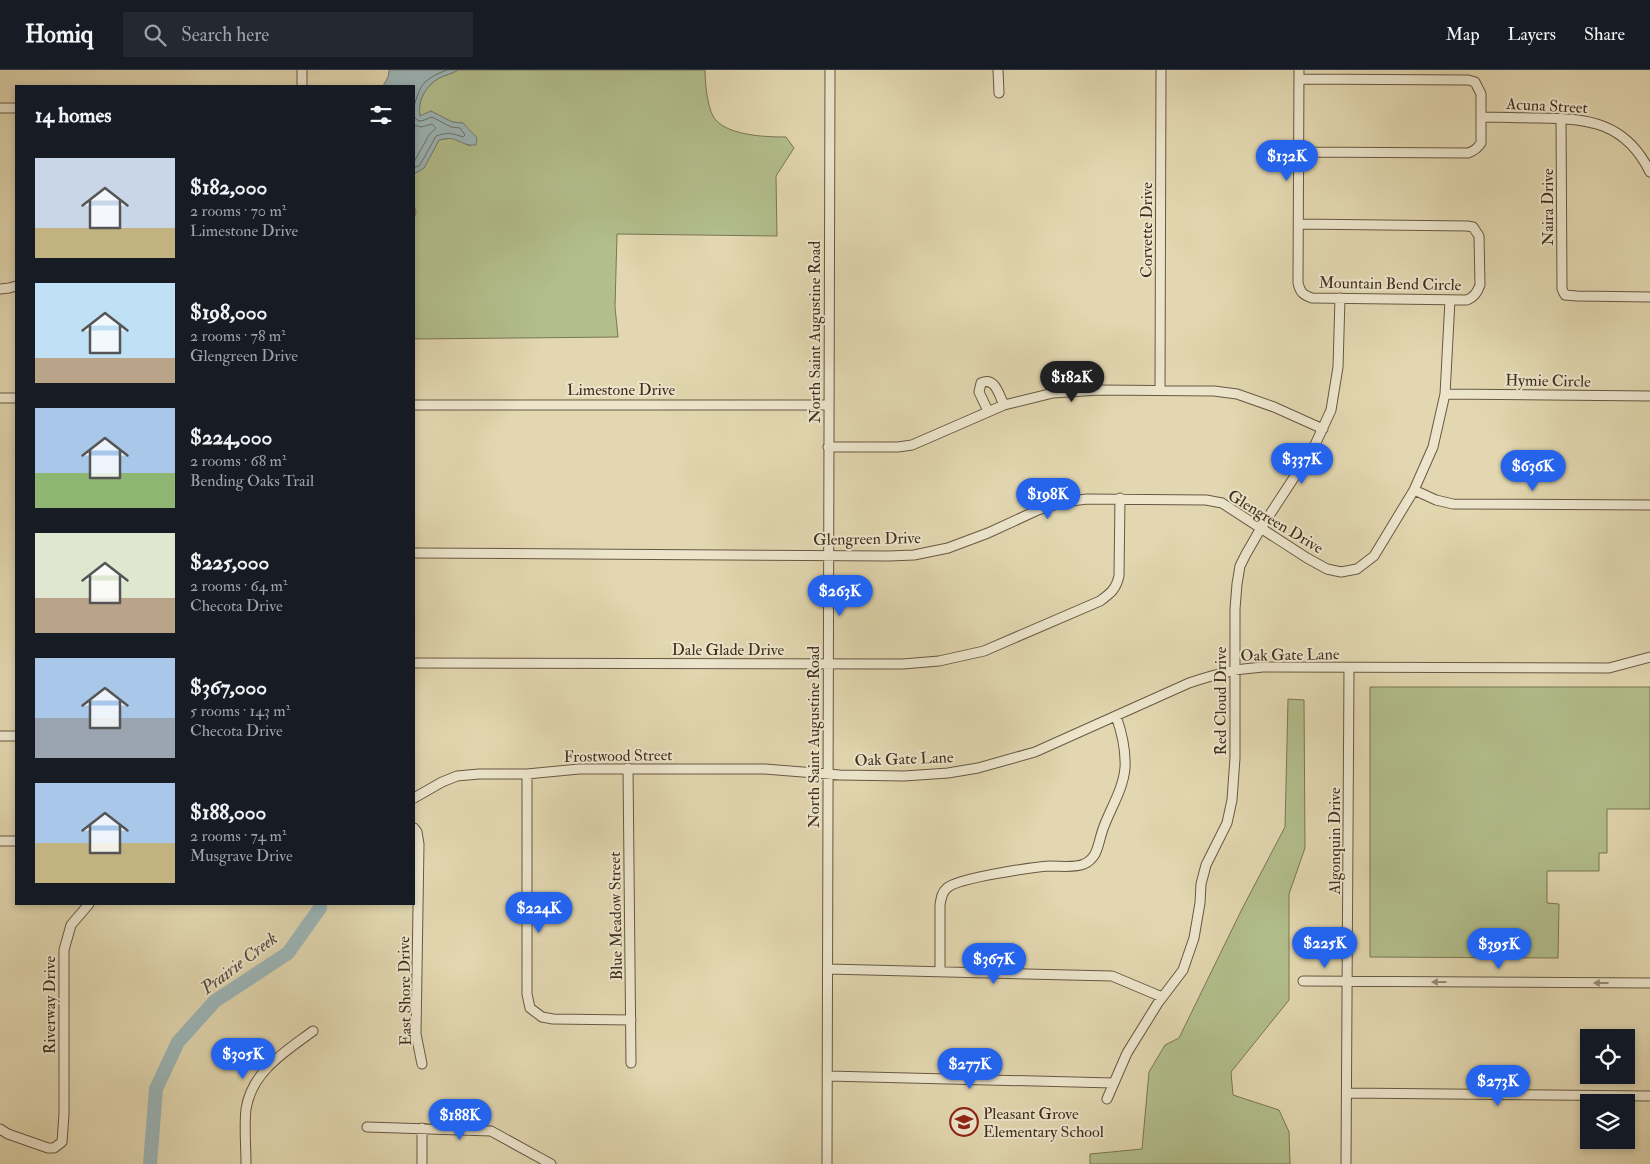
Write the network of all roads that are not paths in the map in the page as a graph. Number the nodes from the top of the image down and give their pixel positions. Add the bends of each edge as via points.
1 (302, 70) edge
2 (830, 70) edge
3 (998, 70) edge
4 (1161, 70) edge
5 (1299, 74) edge
6 (302, 85) edge
7 (998, 93) dead end
8 (0, 108) edge
9 (15, 108) edge
10 (1481, 117) junction
11 (1561, 118) junction
12 (1299, 152) junction
13 (1650, 172) edge
14 (1299, 224) junction
15 (15, 286) edge
16 (0, 289) edge
17 (1650, 297) edge
18 (1340, 298) junction
19 (1450, 300) junction
20 (1160, 390) junction
21 (1445, 394) junction
22 (1650, 396) edge
23 (0, 398) edge
24 (15, 398) edge
25 (829, 405) junction
26 (1004, 405) junction
27 (415, 406) edge
28 (988, 411) junction
29 (1323, 429) junction
30 (828, 447) junction
31 (1414, 490) junction
32 (1120, 498) junction
33 (1650, 505) edge
34 (1261, 528) junction
35 (415, 553) edge
36 (828, 555) junction
37 (1650, 657) edge
38 (415, 663) edge
39 (828, 665) junction
40 (1349, 668) junction
41 (1235, 669) junction
42 (1116, 716) junction
43 (0, 736) edge
44 (15, 736) edge
45 (628, 768) junction
46 (527, 774) junction
47 (828, 775) junction
48 (415, 797) edge
49 (415, 829) edge
50 (0, 841) edge
51 (15, 841) edge
52 (88, 905) edge
53 (828, 970) junction
54 (940, 972) junction
55 (1347, 981) junction
56 (1302, 982) dead end
57 (1650, 983) edge
58 (1162, 997) junction
59 (631, 1020) junction
60 (312, 1031) dead end
61 (632, 1063) dead end
62 (422, 1064) dead end
63 (828, 1076) junction
64 (1113, 1083) junction
65 (1347, 1094) junction
66 (1650, 1096) edge
67 (1107, 1099) dead end
68 (367, 1127) dead end
69 (422, 1128) junction
70 (0, 1129) edge
71 (246, 1164) edge
72 (422, 1164) edge
73 (551, 1164) edge
74 (827, 1164) edge
75 (1346, 1164) edge

1 - 6 street
2 - 25 street, North Saint Augustine Road
3 - 7 street
4 - 20 street, Corvette Drive
5 - 10 street via 1468,80 1479,87
5 - 12 street
8 - 9 street
10 - 11 street, Acuna Street
10 - 12 street via 1481,143 1468,153
11 - 13 street, Acuna Street via 1588,120 1618,133 1638,152
11 - 17 street, Naira Drive via 1562,289 1565,295
12 - 14 street
14 - 18 street, Mountain Bend Circle via 1300,291 1312,298
14 - 19 street, Mountain Bend Circle via 1473,227 1479,236 1478,292 1473,298
15 - 16 street
18 - 19 street, Mountain Bend Circle
18 - 29 street, Red Cloud Drive via 1337,374 1331,410
19 - 21 street, Glengreen Drive
20 - 26 street via 1071,391
20 - 29 street via 1214,390 1237,394
21 - 22 street, Hymie Circle
21 - 31 street, Glengreen Drive via 1433,447
23 - 24 street
25 - 27 street, Limestone Drive
25 - 30 street, North Saint Augustine Road
26 - 28 street
26 - 28 street via 995,386 985,381 979,392
28 - 30 street via 912,445
29 - 34 street, Red Cloud Drive
30 - 36 street, North Saint Augustine Road
31 - 33 street via 1453,504
31 - 34 street, Glengreen Drive via 1374,556 1357,569 1340,572 1327,569
32 - 34 street, Glengreen Drive via 1214,501
32 - 36 street, Glengreen Drive via 1088,498 1056,505 980,536 914,555
32 - 39 street, Dale Glade Drive via 1120,576 1116,588 1100,601 984,651 940,661
34 - 41 street, Red Cloud Drive via 1240,566 1236,584
35 - 36 street, Glengreen Drive
36 - 39 street, North Saint Augustine Road
37 - 40 street, Oak Gate Lane via 1609,668
38 - 39 street, Dale Glade Drive
39 - 47 street, North Saint Augustine Road
40 - 41 street, Oak Gate Lane
40 - 55 street, Algonquin Drive
41 - 42 street, Oak Gate Lane via 1189,683
41 - 58 street, Red Cloud Drive via 1235,758 1230,810 1206,865 1187,961
42 - 47 street, Oak Gate Lane via 1035,752 978,768 904,776
42 - 54 street via 1124,746 1123,782 1092,860 1083,865 1016,870 957,882 948,887 940,905
43 - 44 street
45 - 46 street, Frostwood Street
45 - 47 street, Frostwood Street via 765,769
45 - 59 street, Blue Meadow Street
46 - 48 street, Frostwood Street via 457,776
46 - 59 street via 527,994 530,1008 542,1017 553,1019
47 - 53 street, North Saint Augustine Road
49 - 62 street, East Shore Drive via 419,844 416,1034
50 - 51 street
52 - 70 street, Riverway Drive via 71,925 64,950 62,1142 48,1148
53 - 54 street
53 - 63 street, North Saint Augustine Road
54 - 58 street via 1112,976
55 - 56 street
57 -> 55 street
55 - 65 street, Algonquin Drive
58 - 64 street, Red Cloud Drive via 1127,1053
59 - 61 street, Blue Meadow Street
60 - 71 street via 267,1067 252,1088 246,1109
63 - 64 street
63 - 74 street, North Saint Augustine Road
64 - 67 street, Red Cloud Drive
65 - 66 street
65 - 75 street, Algonquin Drive
68 - 69 street
69 - 72 street
69 - 73 street via 491,1131

